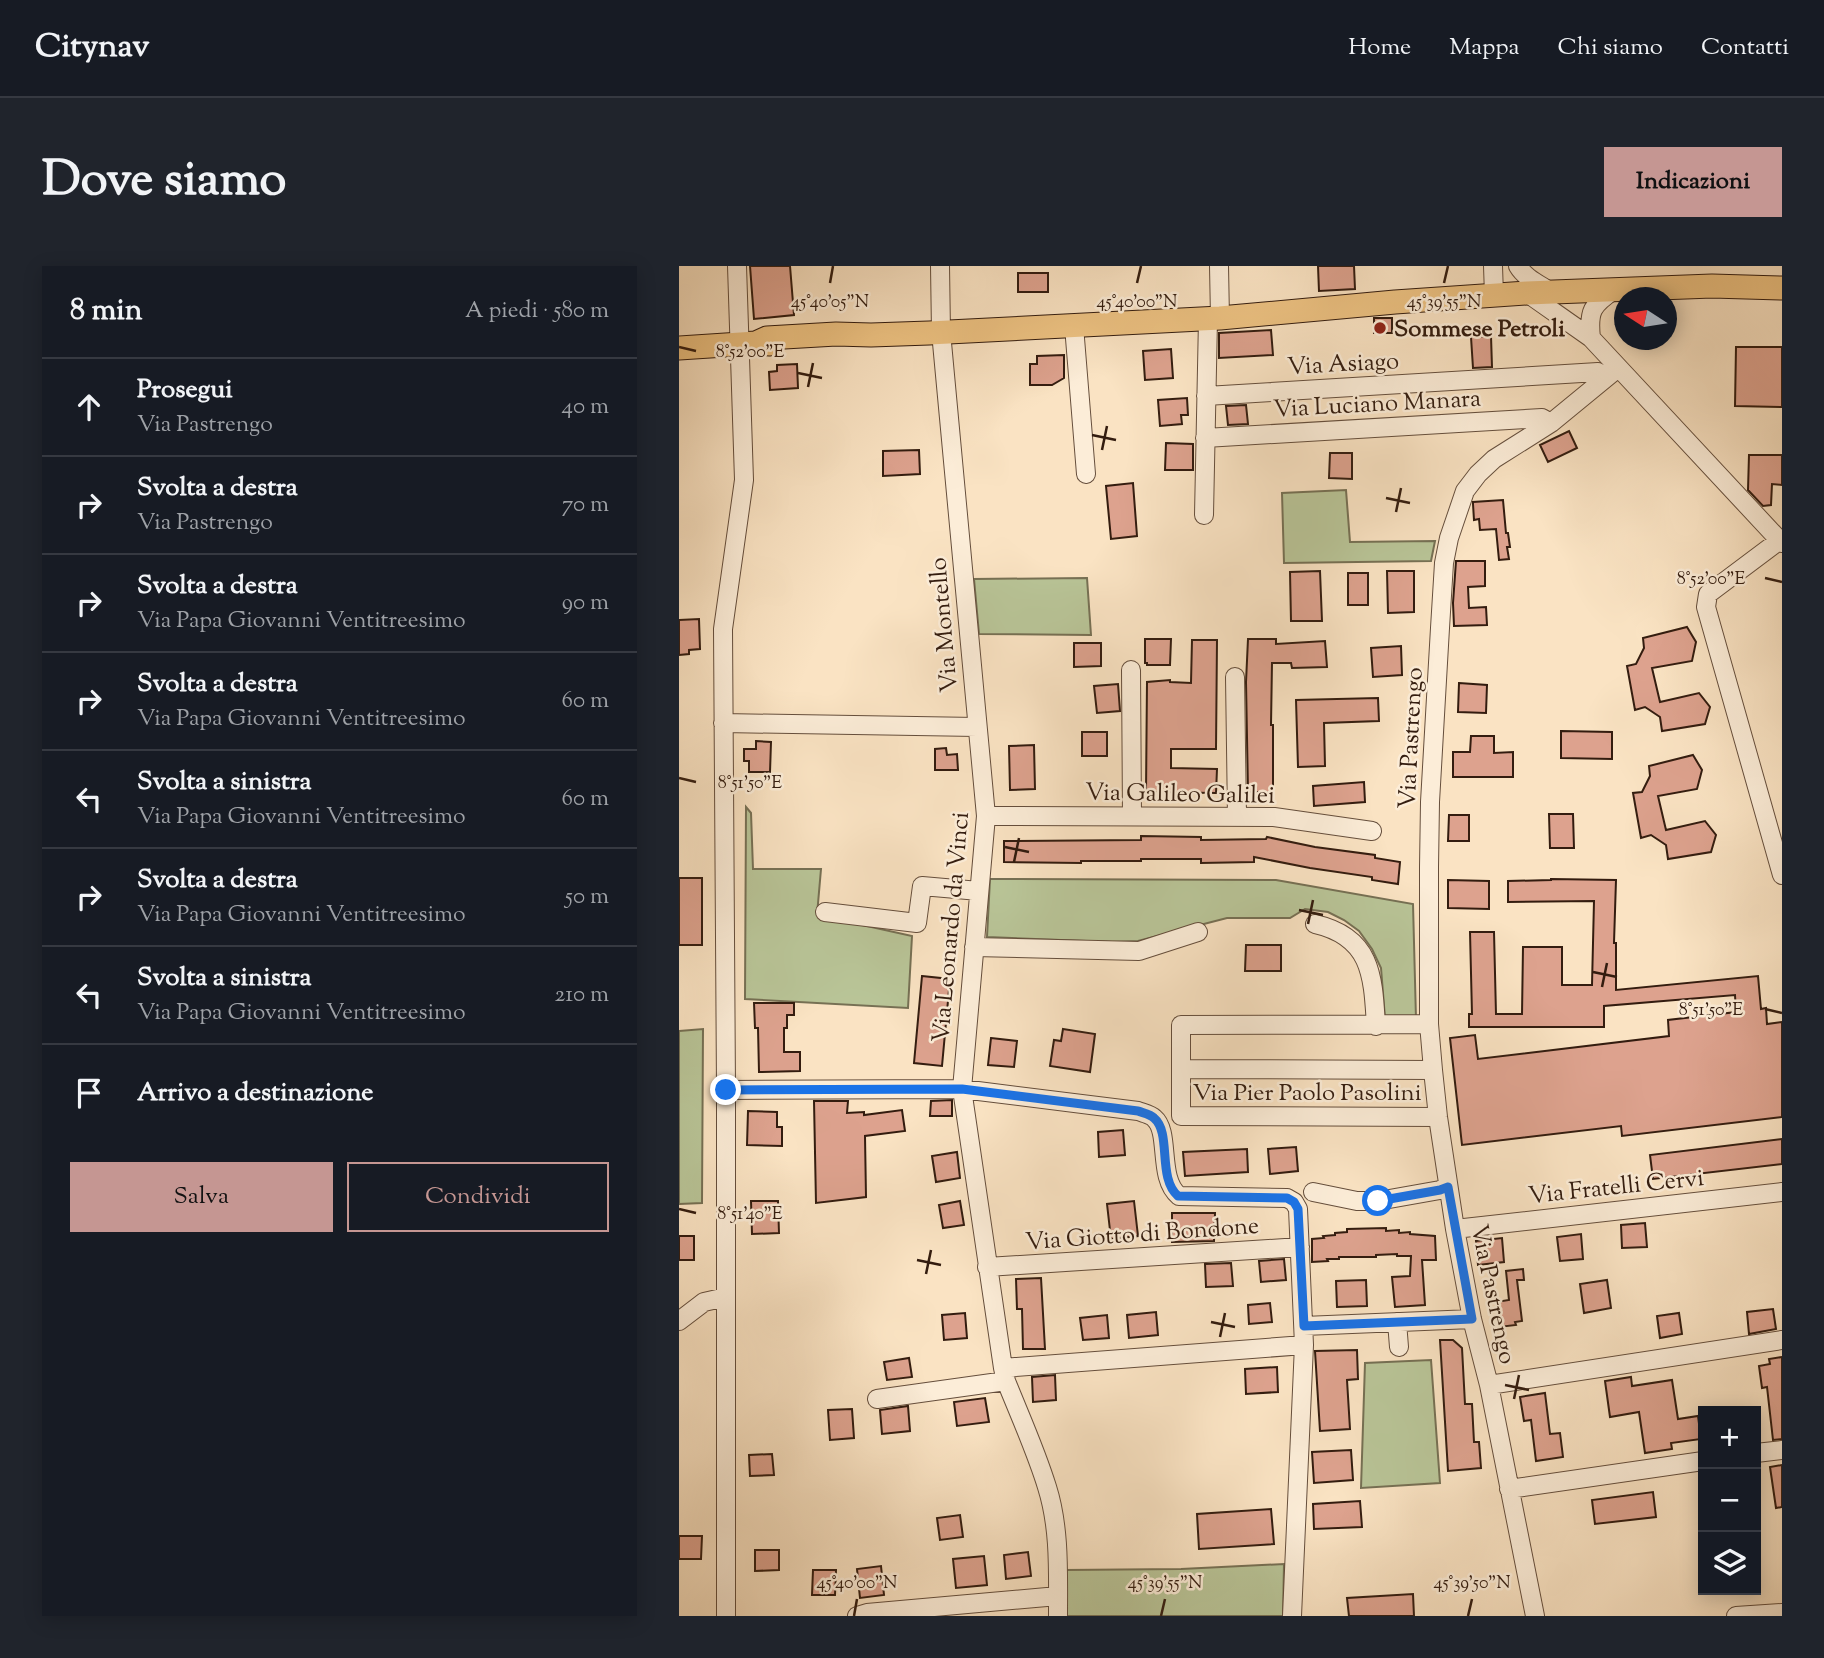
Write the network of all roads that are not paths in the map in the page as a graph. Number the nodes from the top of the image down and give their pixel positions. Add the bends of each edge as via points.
1 (737, 266) edge
2 (940, 266) edge
3 (1219, 266) edge
4 (1493, 266) edge
5 (1515, 266) edge
6 (1677, 287) edge
7 (1782, 288) edge
8 (1614, 290) joint
9 (1560, 292) junction
10 (1527, 293) junction
11 (1494, 295) junction
12 (1214, 318) junction
13 (1074, 326) junction
14 (1585, 330) junction
15 (941, 332) junction
16 (748, 344) junction
17 (679, 348) edge
18 (1613, 372) junction
19 (1206, 396) junction
20 (1551, 423) junction
21 (1205, 438) junction
22 (1086, 474) dead end
23 (1204, 515) dead end
24 (1781, 541) edge
25 (1131, 670) dead end
26 (1235, 677) dead end
27 (723, 723) junction
28 (977, 727) junction
29 (986, 816) junction
30 (1132, 816) junction
31 (1237, 817) junction
32 (1372, 831) dead end
33 (1782, 875) edge
34 (979, 891) junction
35 (825, 912) dead end
36 (1315, 924) dead end
37 (1198, 932) dead end
38 (974, 947) junction
39 (1429, 1024) junction
40 (1376, 1026) junction
41 (1181, 1069) junction
42 (1433, 1070) junction
43 (962, 1089) junction
44 (726, 1090) junction
45 (1438, 1117) junction
46 (1448, 1187) junction
47 (1313, 1192) dead end
48 (1782, 1192) edge
49 (1455, 1229) junction
50 (1300, 1247) junction
51 (987, 1267) junction
52 (726, 1297) junction
53 (1472, 1319) junction
54 (679, 1321) edge
55 (1397, 1322) junction
56 (1304, 1326) junction
57 (1782, 1340) edge
58 (1304, 1345) junction
59 (1399, 1347) dead end
60 (1005, 1374) junction
61 (1489, 1385) junction
62 (877, 1399) dead end
63 (1782, 1450) edge
64 (1761, 1452) edge
65 (1698, 1462) edge
66 (1509, 1489) junction
67 (1058, 1596) junction
68 (1782, 1613) edge
69 (726, 1616) edge
70 (857, 1616) edge
71 (1058, 1616) edge
72 (1292, 1616) edge
73 (1535, 1616) edge
74 (1736, 1616) edge

1 - 16 street
2 - 15 street, Via Montello
3 - 12 street
4 - 11 street
5 - 9 street via 1532,280
5 - 11 street via 1506,287
6 - 7 main road
8 - 9 main road
8 - 14 street via 1599,300
9 - 10 main road
9 - 14 street via 1577,296 1583,305
10 - 11 main road
10 - 14 street
11 - 12 main road
12 - 13 main road
12 - 19 street
13 - 15 main road
13 - 22 street
14 - 18 street
15 - 16 main road via 767,338
15 - 28 street, Via Montello
16 - 17 main road
16 - 27 street via 744,480 723,629
18 - 19 street, Via Asiago
18 - 20 street, Via Pastrengo
18 - 24 street
19 - 21 street
20 - 21 street, Via Luciano Manara via 1542,418
20 - 39 street, Via Pastrengo via 1478,474 1465,491 1449,538 1430,802
21 - 23 street
24 - 33 street via 1708,594 1706,607
25 - 30 street
26 - 31 street
27 - 28 street, Via Montello
27 - 44 street
28 - 29 street, Via Leonardo da Vinci
29 - 30 street, Via Galileo Galilei
29 - 34 street, Via Leonardo da Vinci
30 - 31 street, Via Galileo Galilei
31 - 32 street, Via Galileo Galilei via 1274,817
34 - 35 street via 922,886 917,923
34 - 38 street, Via Leonardo da Vinci
36 - 40 street via 1343,934 1364,956 1372,977
37 - 38 street via 1139,951
38 - 43 street, Via Leonardo da Vinci
39 - 40 street, Via Pier Paolo Pasolini
39 - 42 street, Via Pastrengo
40 - 41 street, Via Pier Paolo Pasolini via 1181,1025
41 - 42 street, Via Pier Paolo Pasolini
41 - 45 street, Via Pier Paolo Pasolini via 1181,1116
42 - 45 street, Via Pastrengo
43 - 44 street
43 - 50 street via 1148,1115 1160,1127 1168,1181 1178,1196 1287,1198 1298,1209
43 - 51 street, Via Leonardo da Vinci
44 - 52 street
45 - 46 street, Via Pastrengo
46 - 47 street via 1378,1201
46 - 49 street, Via Pastrengo
48 - 49 street, Via Fratelli Cervi
49 - 53 street, Via Pastrengo
50 - 51 street, Via Giotto di Bondone
50 - 56 street
51 - 60 street, Via Leonardo da Vinci
52 - 54 street via 704,1302
52 - 69 street
53 - 55 street
53 - 61 street, Via Pastrengo
55 - 56 street
55 - 59 street
56 - 58 street
57 - 61 street
58 - 60 street
58 - 72 street
60 - 62 street
60 - 67 street, Via Leonardo da Vinci via 1048,1488 1057,1543
61 - 66 street, Via Pastrengo
63 - 64 street
65 - 66 street
66 - 73 street, Via Pastrengo
67 - 70 street
67 - 71 street, Via Leonardo da Vinci
68 - 74 street

